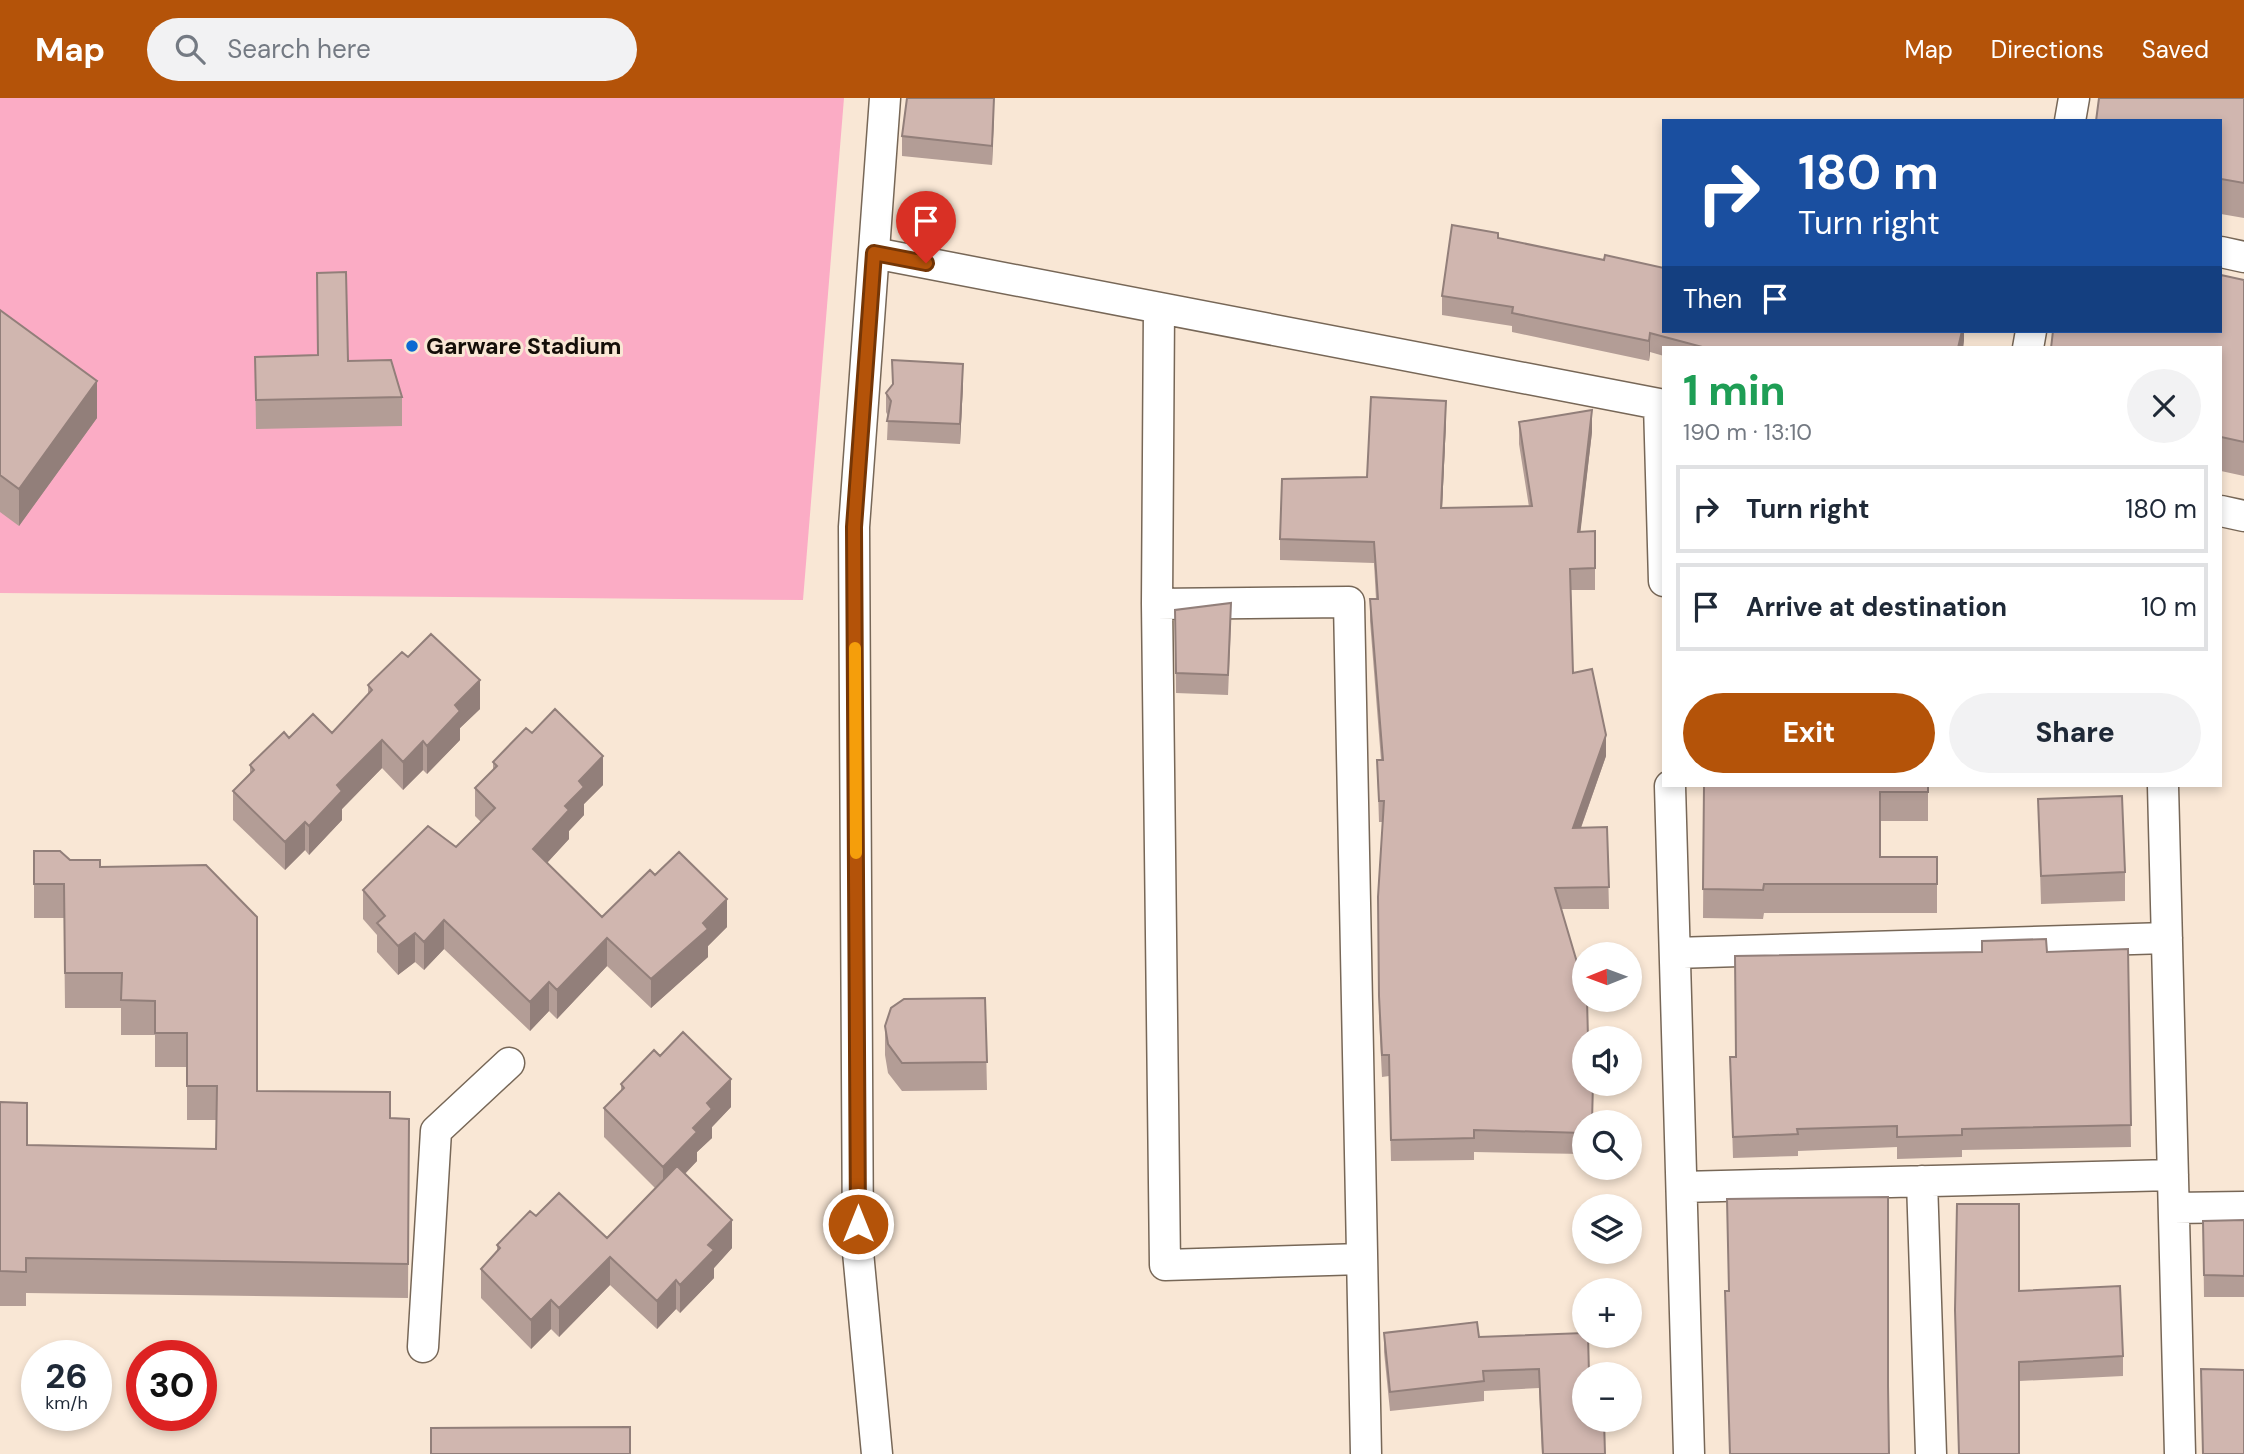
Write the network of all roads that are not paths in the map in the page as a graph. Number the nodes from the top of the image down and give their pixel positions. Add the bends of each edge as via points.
1 (885, 98) edge
2 (2074, 98) edge
3 (2070, 119) edge
4 (2222, 252) edge
5 (874, 253) junction
6 (2244, 257) edge
7 (1159, 308) junction
8 (1662, 404) edge
9 (2222, 511) edge
10 (2244, 516) edge
11 (1157, 604) junction
12 (1670, 787) edge
13 (2163, 787) edge
14 (2167, 938) junction
15 (1675, 953) junction
16 (509, 1063) dead end
17 (2173, 1175) junction
18 (1922, 1181) junction
19 (1682, 1188) junction
20 (2244, 1206) edge
21 (2174, 1208) junction
22 (1362, 1259) junction
23 (423, 1347) dead end
24 (877, 1454) edge
25 (1366, 1454) edge
26 (1689, 1454) edge
27 (1930, 1454) edge
28 (2180, 1454) edge

1 - 5 street
2 - 3 street
4 - 6 street
5 - 7 street
5 - 24 street via 854,527 859,1252
7 - 8 street
7 - 11 street
9 - 10 street
11 - 22 street via 1349,603
11 - 22 street via 1165,1265
12 - 15 street
13 - 14 street
14 - 15 street
14 - 17 street
15 - 19 street
16 - 23 street via 436,1131
17 - 18 street
17 - 21 street
18 - 19 street
18 - 27 street
19 - 26 street
20 - 21 street
21 - 28 street
22 - 25 street

